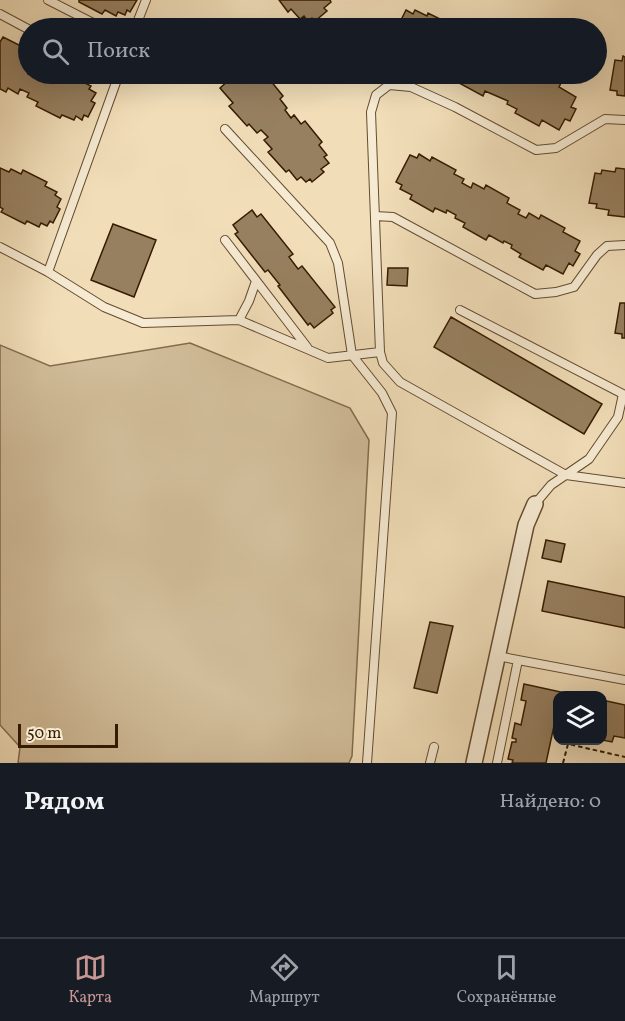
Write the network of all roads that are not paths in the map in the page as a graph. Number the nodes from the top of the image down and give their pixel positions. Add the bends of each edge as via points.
1 (48, 0) edge
2 (146, 0) edge
3 (0, 14) edge
4 (83, 18) edge
5 (139, 18) edge
6 (18, 24) edge
7 (114, 84) edge
8 (625, 120) edge
9 (225, 129) dead end
10 (375, 216) junction
11 (225, 240) dead end
12 (625, 245) edge
13 (0, 247) edge
14 (48, 272) junction
15 (256, 281) junction
16 (460, 310) dead end
17 (239, 320) junction
18 (308, 348) junction
19 (380, 352) junction
20 (352, 355) junction
21 (624, 394) edge
22 (566, 475) junction
23 (625, 483) edge
24 (535, 504) joint
25 (497, 656) junction
26 (518, 660) junction
27 (625, 680) edge
28 (434, 747) dead end
29 (367, 763) edge
30 (430, 763) edge
31 (474, 763) edge
32 (497, 763) edge

1 - 4 lane
2 - 5 lane
3 - 6 lane
7 - 14 lane
8 - 10 lane via 605,119 556,148 536,150 411,87 389,85 376,95 371,112
9 - 20 lane via 330,243 338,263
10 - 12 lane via 393,217 535,294 574,287 597,255 608,246
10 - 19 lane
11 - 15 lane
13 - 14 lane
14 - 17 lane via 105,307 143,323
15 - 17 lane
15 - 18 lane
16 - 21 lane
17 - 18 lane
18 - 20 lane via 328,358
19 - 20 lane
19 - 22 lane via 382,363 400,382
20 - 29 lane via 382,393 392,413
21 - 22 lane via 618,417 589,459
22 - 23 lane
22 - 24 lane
24 - 25 street via 526,525
25 - 26 lane
25 - 31 street
26 - 27 lane
26 - 32 lane
28 - 30 lane

